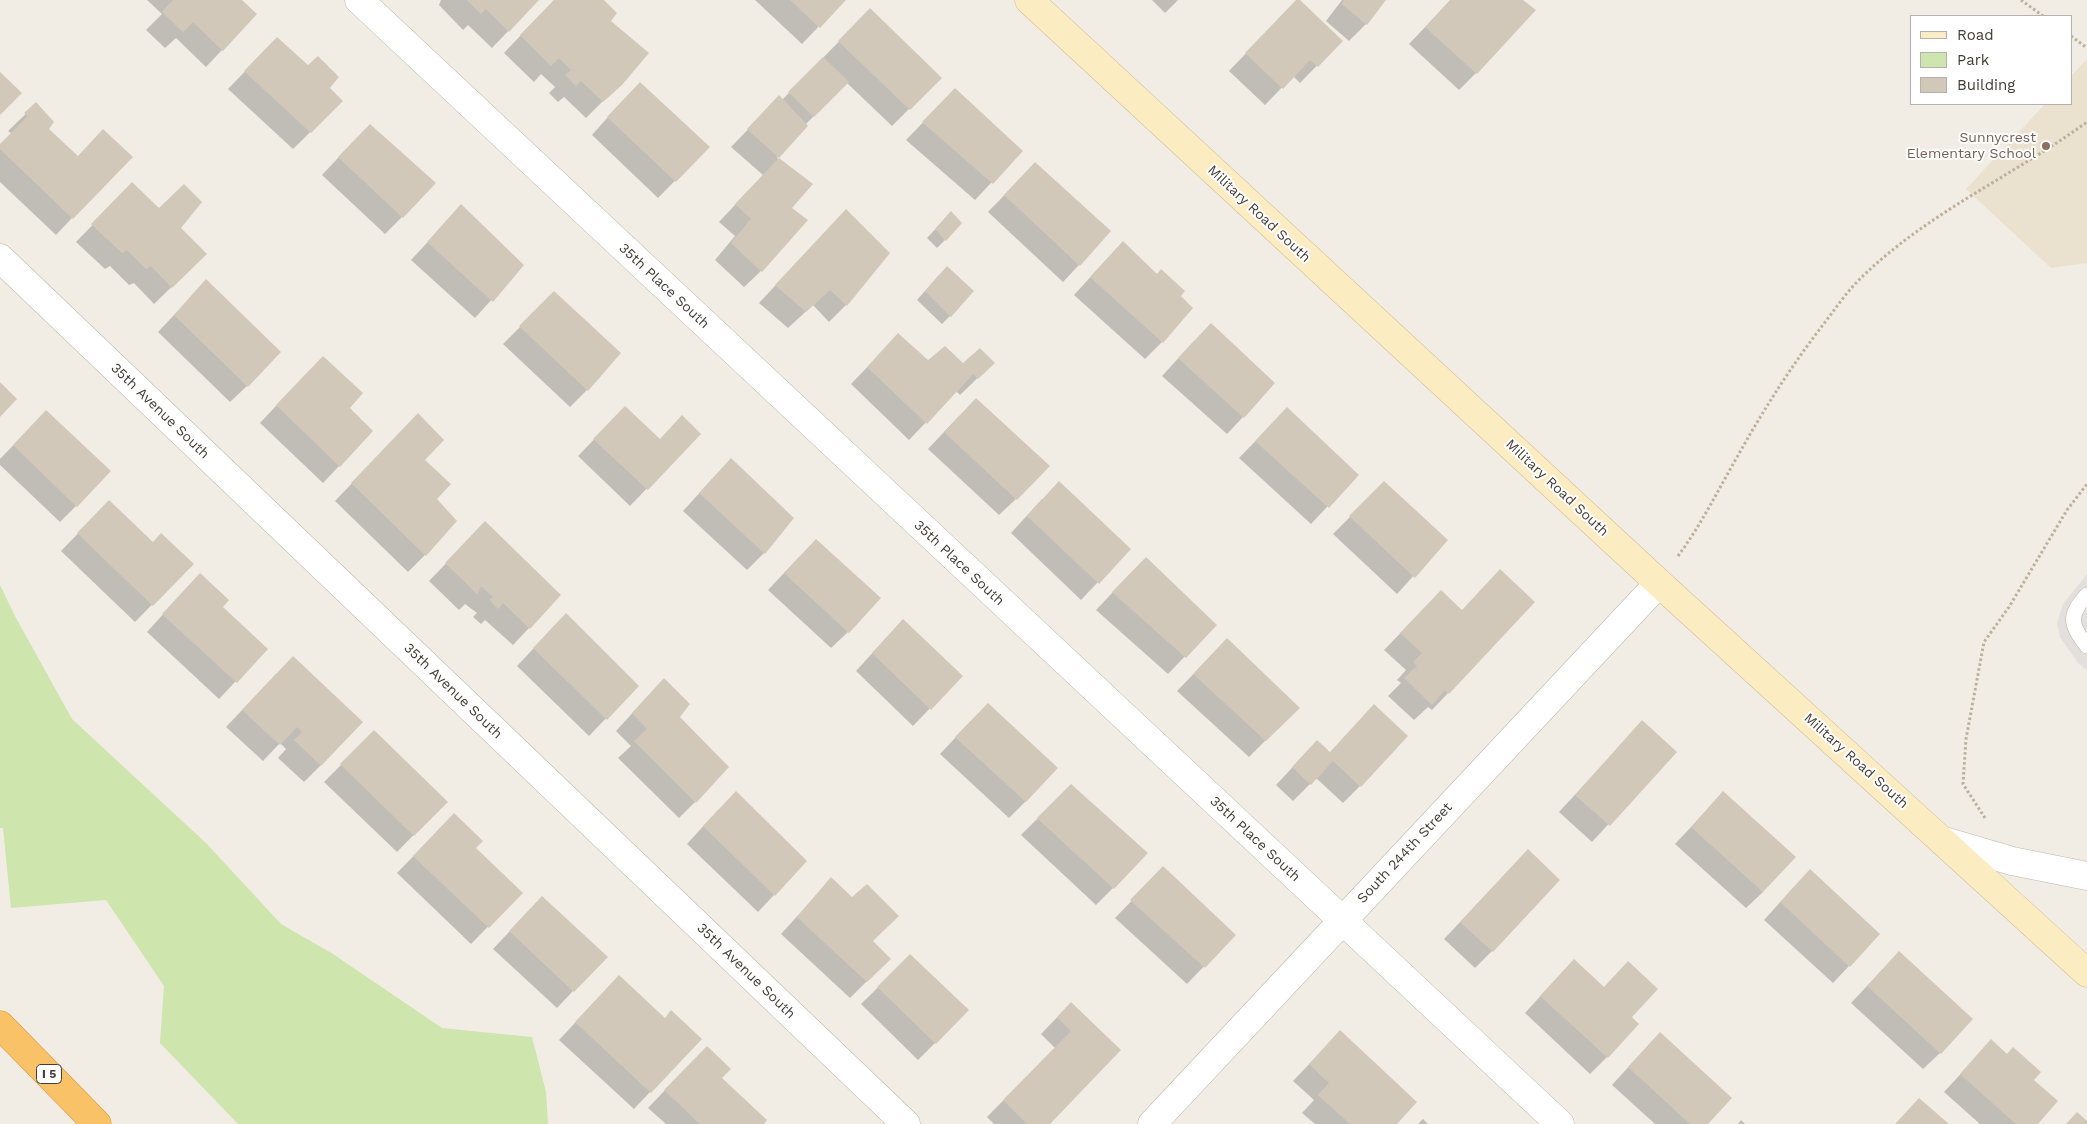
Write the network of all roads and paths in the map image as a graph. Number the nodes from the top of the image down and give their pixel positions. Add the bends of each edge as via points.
1 (359, 0) edge
2 (1029, 0) edge
3 (2021, 0) edge
4 (2042, 15) edge
5 (2072, 37) edge
6 (2087, 48) edge
7 (2087, 122) edge
8 (0, 258) edge
9 (2087, 484) edge
10 (1659, 583) junction
11 (2087, 595) edge
12 (2087, 646) edge
13 (1944, 841) junction
14 (2012, 861) junction
15 (2087, 876) edge
16 (1342, 921) junction
17 (2087, 973) edge
18 (0, 1025) edge
19 (97, 1124) edge
20 (906, 1124) edge
21 (1152, 1124) edge
22 (1560, 1124) edge

1 - 16 street, 35th Place South
2 - 10 main road, Military Road South
3 - 4 path
5 - 6 path
7 - 10 path via 1902,241 1855,285 1789,370 1698,529
8 - 20 street, 35th Avenue South
9 - 14 path via 2067,510 2009,607 1984,642 1966,739 1963,784
10 - 13 main road, Military Road South
10 - 16 street, South 244th Street
11 - 12 lane via 2077,606 2072,619 2075,631
13 - 14 street
13 - 17 main road, Military Road South
14 - 15 street
16 - 21 street, South 244th Street
16 - 22 street, 35th Place South
18 - 19 highway, I 5

